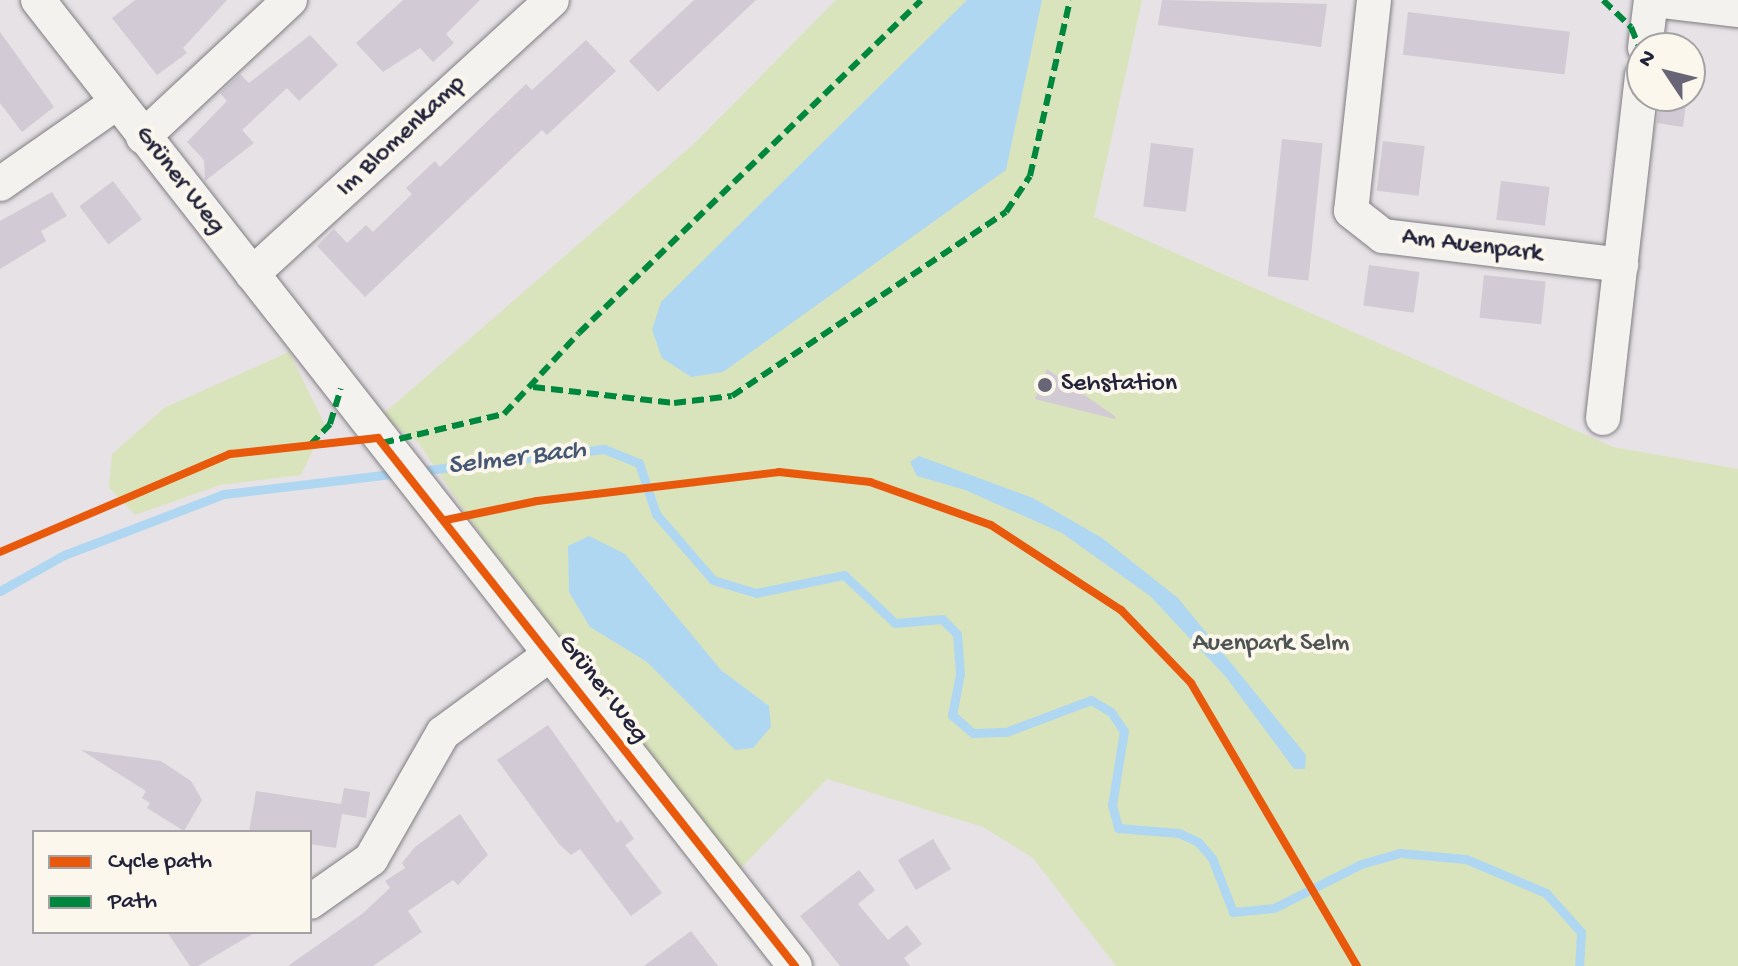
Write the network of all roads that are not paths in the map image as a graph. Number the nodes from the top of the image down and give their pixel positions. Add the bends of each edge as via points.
1 (38, 0) edge
2 (290, 0) edge
3 (552, 0) edge
4 (1374, 0) edge
5 (1653, 0) edge
6 (1738, 10) edge
7 (1648, 32) edge
8 (116, 103) junction
9 (1638, 112) edge
10 (143, 137) junction
11 (0, 184) edge
12 (1621, 265) junction
13 (252, 274) junction
14 (1603, 418) dead end
15 (549, 655) junction
16 (349, 874) junction
17 (312, 877) edge
18 (312, 901) edge
19 (795, 966) edge

1 - 8 street, Grüner Weg
2 - 10 street
3 - 13 street, Im Blomenkamp
4 - 12 street, Am Auenpark via 1351,211 1383,236
5 - 6 street
5 - 7 street
8 - 10 street, Grüner Weg
8 - 11 street
9 - 12 street
10 - 13 street, Grüner Weg
12 - 14 street
13 - 15 street, Grüner Weg
15 - 16 street via 443,733 371,859
15 - 19 street, Grüner Weg
16 - 17 street
16 - 18 street

